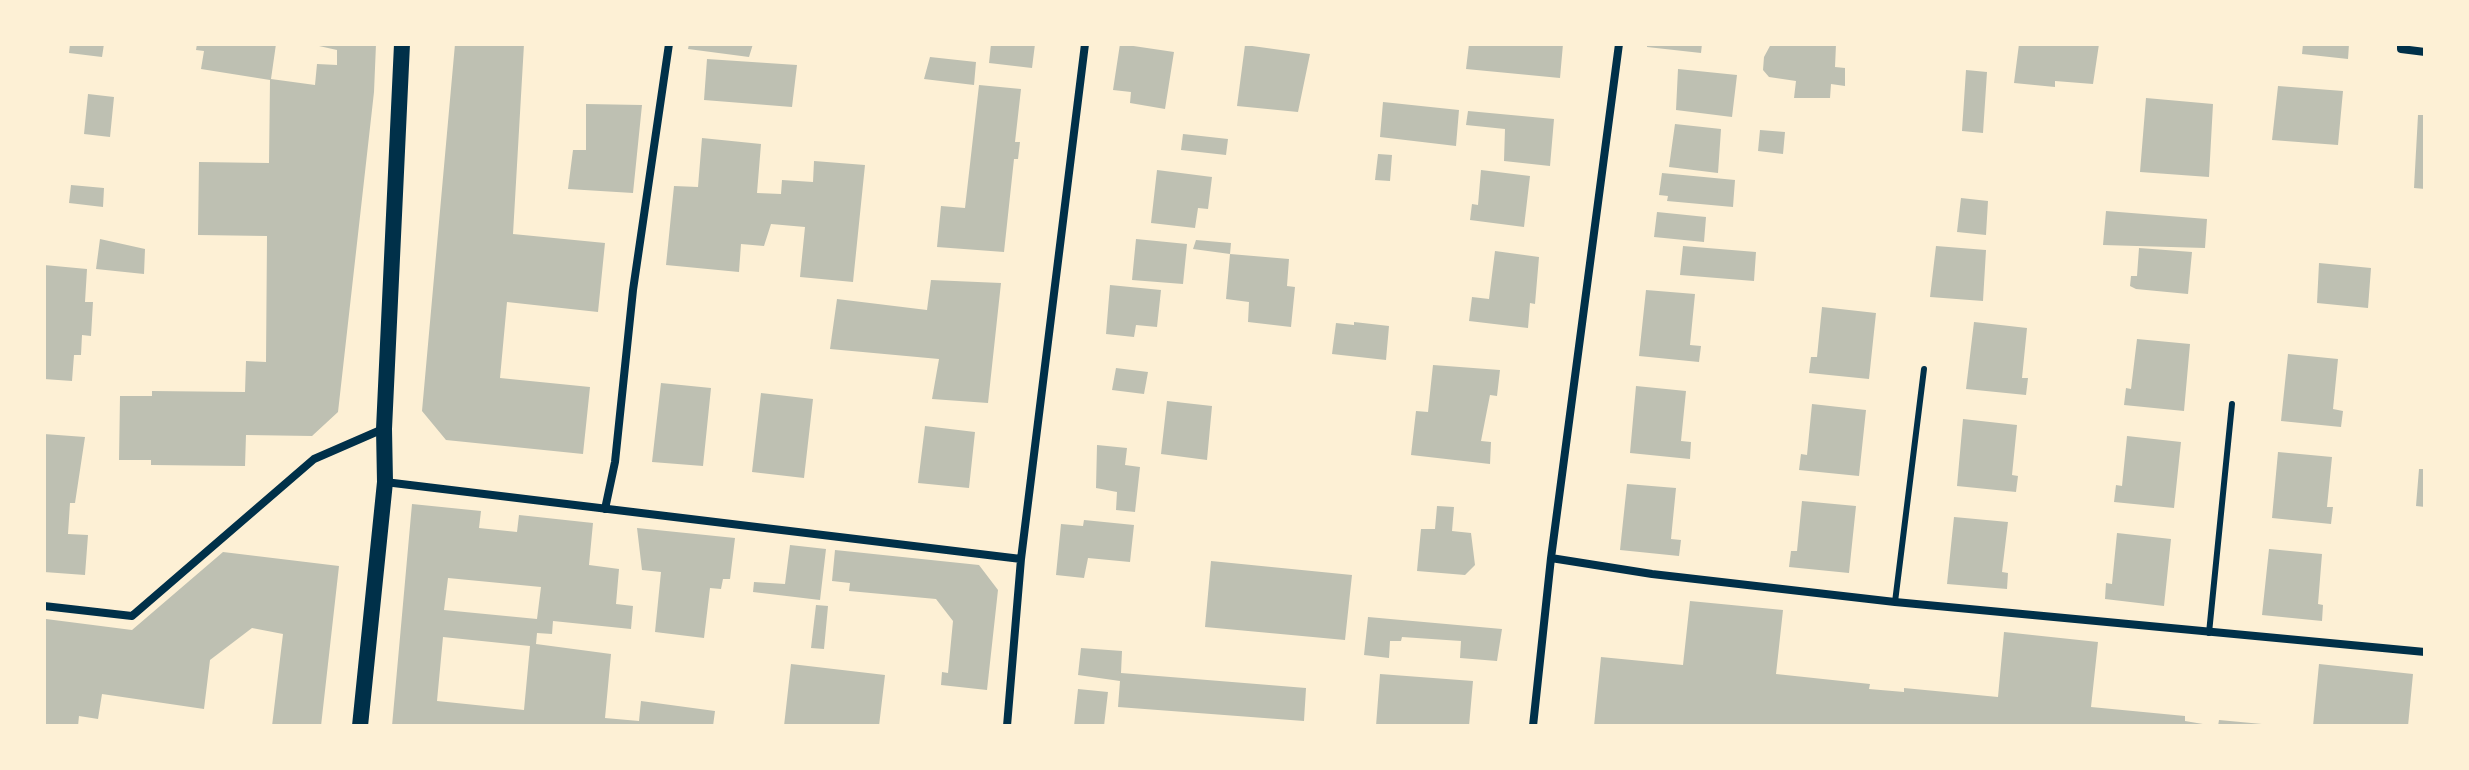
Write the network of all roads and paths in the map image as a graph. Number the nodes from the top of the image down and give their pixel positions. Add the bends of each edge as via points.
1 (402, 44) edge
2 (669, 44) edge
3 (1085, 44) edge
4 (1619, 44) edge
5 (2401, 46) edge
6 (2425, 52) edge
7 (1924, 369) dead end
8 (2232, 404) dead end
9 (384, 429) junction
10 (385, 482) junction
11 (605, 509) junction
12 (1551, 558) junction
13 (1021, 559) junction
14 (1895, 602) junction
15 (44, 606) edge
16 (2209, 633) junction
17 (2425, 652) edge
18 (360, 726) edge
19 (1007, 726) edge
20 (1533, 726) edge

1 - 9 main road
2 - 11 street
3 - 13 street
4 - 12 street
5 - 6 street
7 - 14 lane
8 - 16 lane
9 - 10 main road
9 - 15 street via 314,459 132,616
10 - 11 street
10 - 18 main road
11 - 13 street
12 - 14 street
12 - 20 street
13 - 19 street
14 - 16 street
16 - 17 street

